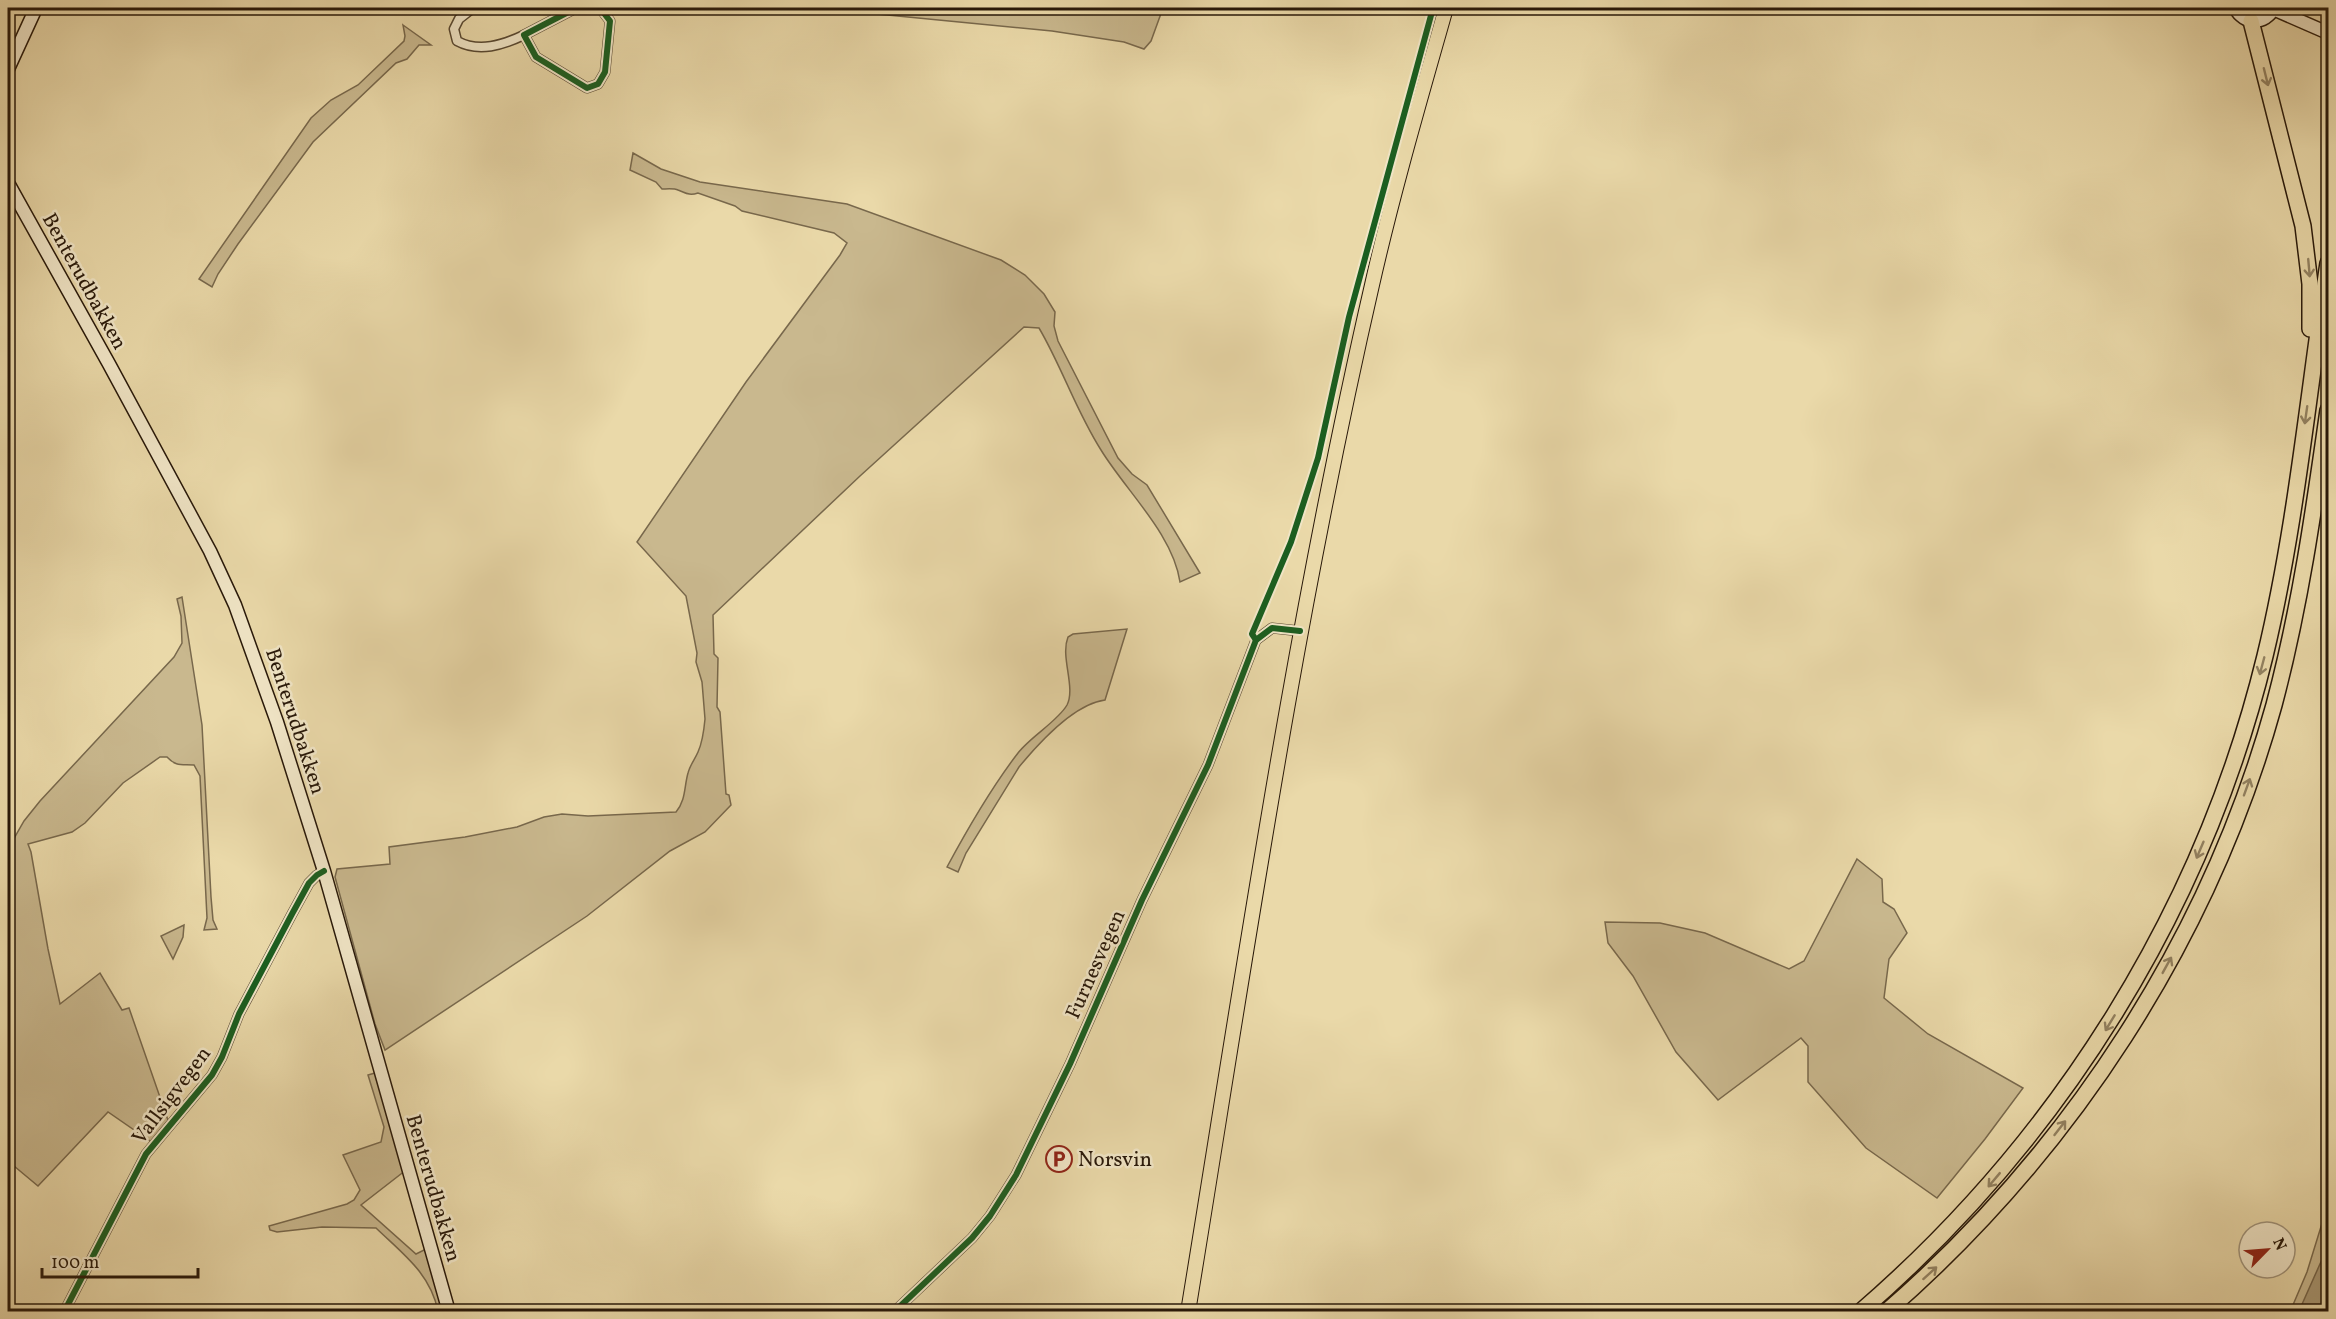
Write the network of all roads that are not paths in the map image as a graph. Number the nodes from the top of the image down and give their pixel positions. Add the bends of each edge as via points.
1 (36, 8) edge
2 (473, 8) edge
3 (576, 8) edge
4 (600, 8) edge
5 (1446, 8) edge
6 (2235, 8) edge
7 (2274, 8) edge
8 (2251, 21) junction
9 (2324, 31) edge
10 (524, 35) junction
11 (8, 69) edge
12 (8, 183) edge
13 (2328, 263) edge
14 (2314, 357) junction
15 (2328, 410) edge
16 (1300, 631) junction
17 (324, 872) junction
18 (64, 1311) edge
19 (449, 1311) edge
20 (894, 1311) edge
21 (1188, 1311) edge
22 (1860, 1311) edge
23 (1886, 1311) edge

1 - 11 main road
2 - 10 street via 459,19 454,29 457,40 466,45 482,48
3 - 10 street
4 - 10 street via 608,16 611,30 605,72 593,87 584,88 536,57
5 - 16 main road via 1404,153 1372,285
6 - 8 main road
7 - 8 main road via 2263,19
7 - 9 main road
8 -> 14 highway via 2304,235
12 - 17 main road, Benterudbakken via 222,576 255,659
13 - 14 highway
14 -> 22 highway via 2284,564 2254,699 2224,788 2170,917 2100,1038 2046,1115 1956,1222
23 -> 15 highway via 1969,1234 2061,1127 2116,1049 2187,926 2231,830 2276,697 2301,586
16 - 20 street, Furnesvegen via 1272,628 1256,640 1208,765 1016,1175 972,1238
16 - 21 main road
17 - 18 street, Vallsigvegen via 309,883 239,1014 212,1075 146,1154
17 - 19 main road, Benterudbakken

